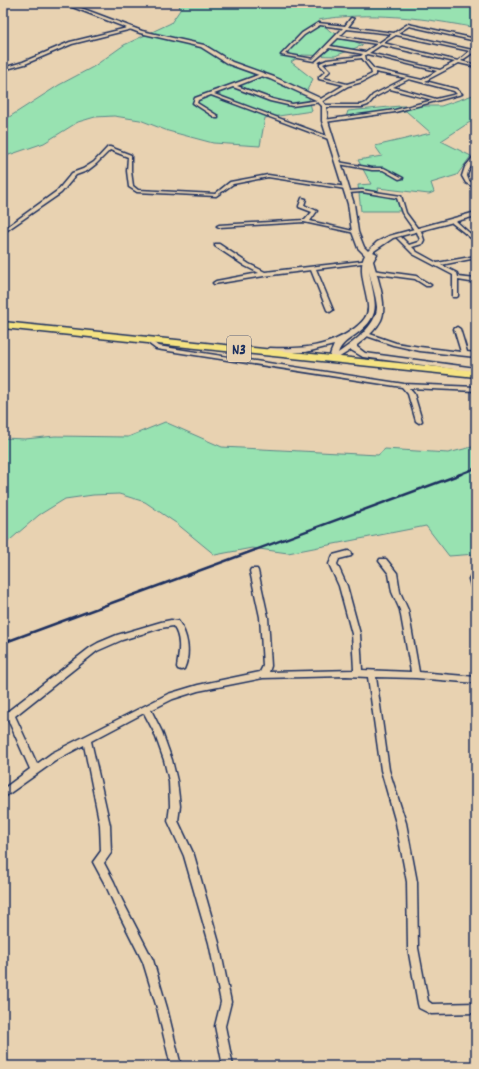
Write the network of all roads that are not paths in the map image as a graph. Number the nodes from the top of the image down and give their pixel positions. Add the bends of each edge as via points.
1 (64, 3) edge
2 (352, 20) dead end
3 (130, 28) junction
4 (346, 28) junction
5 (396, 34) junction
6 (338, 37) junction
7 (476, 40) edge
8 (381, 44) junction
9 (328, 47) junction
10 (474, 50) edge
11 (366, 53) junction
12 (362, 57) junction
13 (458, 62) junction
14 (476, 66) edge
15 (3, 69) edge
16 (373, 70) junction
17 (440, 71) junction
18 (261, 75) junction
19 (409, 78) junction
20 (422, 81) junction
21 (232, 85) junction
22 (347, 85) junction
23 (391, 88) junction
24 (211, 94) junction
25 (435, 100) junction
26 (320, 101) junction
27 (443, 102) dead end
28 (324, 106) junction
29 (217, 117) dead end
30 (325, 121) junction
31 (331, 139) junction
32 (476, 156) edge
33 (339, 163) junction
34 (401, 178) dead end
35 (476, 187) edge
36 (347, 190) junction
37 (304, 199) dead end
38 (476, 214) edge
39 (476, 217) edge
40 (307, 221) junction
41 (454, 222) junction
42 (219, 226) dead end
43 (417, 231) junction
44 (3, 232) edge
45 (355, 232) junction
46 (399, 238) junction
47 (476, 241) edge
48 (217, 245) dead end
49 (408, 247) junction
50 (476, 257) edge
51 (369, 258) junction
52 (437, 264) junction
53 (313, 269) junction
54 (372, 272) junction
55 (264, 274) junction
56 (456, 278) junction
57 (476, 281) edge
58 (216, 284) dead end
59 (428, 285) dead end
60 (455, 296) dead end
61 (330, 310) dead end
62 (3, 325) edge
63 (457, 329) dead end
64 (364, 334) junction
65 (146, 339) junction
66 (344, 339) junction
67 (353, 343) junction
68 (232, 348) junction
69 (465, 354) junction
70 (476, 355) edge
71 (333, 359) junction
72 (476, 370) edge
73 (476, 374) edge
74 (404, 386) junction
75 (476, 388) edge
76 (419, 421) dead end
77 (348, 554) dead end
78 (383, 561) dead end
79 (254, 571) dead end
80 (476, 574) edge
81 (476, 591) edge
82 (181, 667) dead end
83 (358, 674) junction
84 (263, 675) junction
85 (372, 675) junction
86 (416, 675) junction
87 (476, 680) edge
88 (146, 708) junction
89 (87, 740) junction
90 (35, 770) junction
91 (3, 794) edge
92 (476, 1008) edge
93 (176, 1066) edge
94 (228, 1066) edge

1 - 3 street
2 - 4 street
3 - 15 street via 71,43 24,64
3 - 18 street via 202,46 230,63
4 - 5 street
4 - 6 street
4 - 9 street via 319,24 303,34 283,55 314,60
5 - 7 street via 408,25
5 - 8 street
5 - 10 street
6 - 8 street
6 - 9 street
8 - 11 street
8 - 13 street
9 - 11 street
10 - 13 street
11 - 12 street
11 - 17 street
12 - 16 street
12 - 22 street via 321,64 328,71 320,78
13 - 14 street
13 - 17 street
16 - 19 street
16 - 22 street via 375,72 368,78
17 - 20 street
18 - 21 street
18 - 26 street
19 - 20 street
19 - 23 street
20 - 25 street via 455,90 460,94
21 - 24 street
21 - 26 street via 292,105
22 - 26 street
23 - 25 street
23 - 28 street via 374,96 367,104
24 - 29 street via 196,99 196,103
24 - 31 street
25 - 27 street
25 - 30 street via 395,110
26 - 28 street
28 - 30 street
30 - 31 street
31 - 33 street
32 - 35 street via 466,169 465,176 466,181
33 - 34 street via 384,169
33 - 36 street
36 - 43 street via 396,196 402,202 404,213
36 - 44 street via 268,176 232,183 216,195 137,191 131,187 130,156 109,148 95,163 74,174 59,192
36 - 45 street
37 - 40 street via 301,206 315,211
38 - 43 street
39 - 41 street
40 - 42 street
40 - 45 street
41 - 43 street
41 - 47 street
43 - 46 street
43 - 49 street via 422,240
43 - 51 street via 381,242
45 - 51 street via 361,248
46 - 49 street
46 - 51 street via 387,243
48 - 55 street
49 - 52 street
50 - 52 street
51 - 53 street
51 - 54 street
51 - 66 street via 372,308 370,316
52 - 56 street via 451,271
53 - 55 street
53 - 61 street
54 - 59 street via 416,278
54 - 64 street via 380,307 379,315
55 - 58 street
56 - 57 street
56 - 60 street
62 - 65 highway, N3
63 - 69 street
64 - 67 street
64 - 69 street via 410,347
65 - 68 highway, N3
65 - 74 street via 156,347
66 - 68 street via 324,348 309,350
66 - 71 street via 333,352
67 - 71 street
67 - 72 street via 355,351 363,355
68 - 71 highway, N3
69 - 70 street
71 - 73 highway, N3
74 - 75 street
74 - 76 street via 411,394
77 - 83 street via 336,556 333,564 343,586 356,634
78 - 86 street via 393,573 396,592 404,610
79 - 84 street via 264,617 267,666
80 - 81 street via 473,579
82 - 90 street via 185,643 180,628 175,623 128,634 94,649 10,715
83 - 84 street
83 - 85 street
84 - 88 street via 198,688 171,696
85 - 86 street
85 - 92 street via 385,770 401,823 412,882 413,948 422,1004 431,1008
86 - 87 street
88 - 89 street
88 - 94 street via 168,760 173,780 173,821 189,855 214,943 226,1002 220,1026
89 - 90 street
89 - 93 street via 105,825 106,853 98,862 148,960
90 - 91 street

